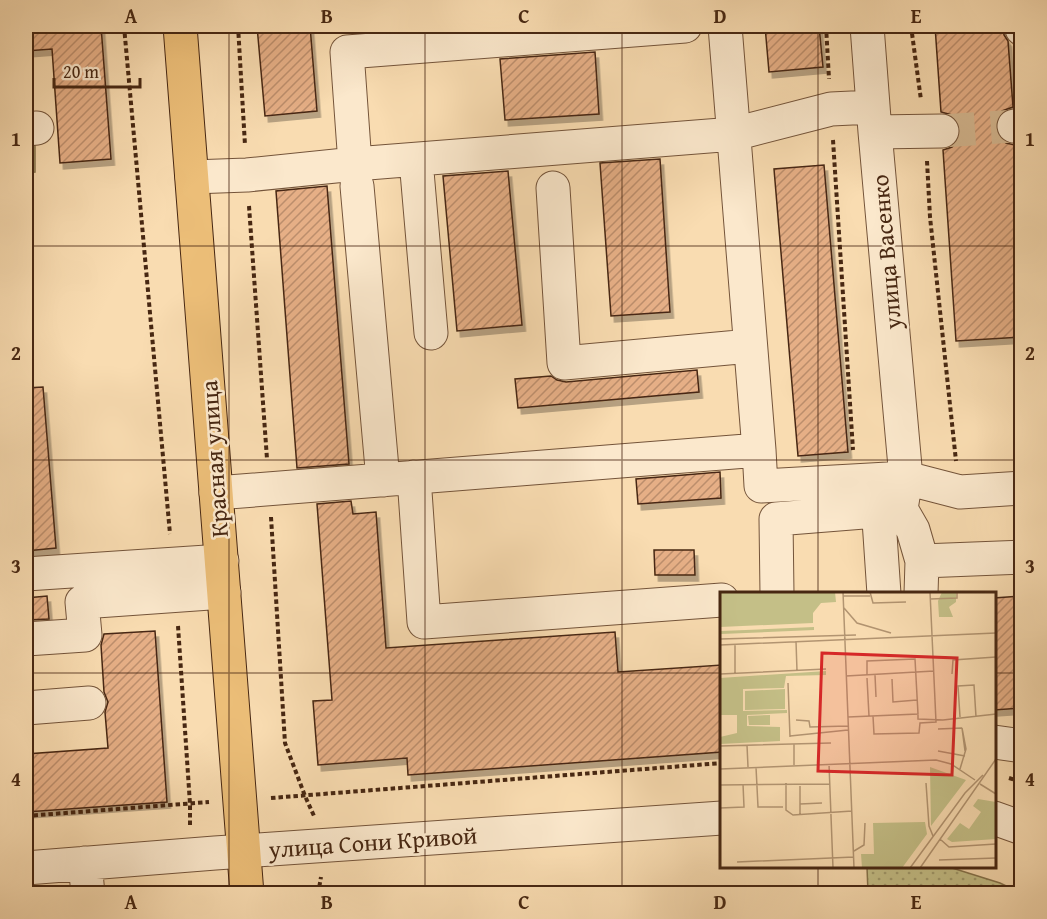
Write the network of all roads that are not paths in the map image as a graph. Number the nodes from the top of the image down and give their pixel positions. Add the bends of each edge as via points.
1 (180, 26) edge
2 (685, 26) edge
3 (725, 26) edge
4 (867, 26) edge
5 (874, 120) junction
6 (942, 131) tunnel mouth
7 (734, 134) junction
8 (416, 160) junction
9 (356, 175) junction
10 (192, 177) junction
11 (553, 188) dead end
12 (431, 333) dead end
13 (750, 346) junction
14 (759, 450) junction
15 (398, 479) junction
16 (1022, 488) edge
17 (216, 493) junction
18 (895, 502) junction
19 (1022, 557) edge
20 (922, 561) junction
21 (26, 574) edge
22 (223, 576) junction
23 (175, 580) junction
24 (777, 592) edge
25 (884, 592) edge
26 (921, 592) edge
27 (720, 600) edge
28 (26, 639) edge
29 (89, 703) dead end
30 (26, 708) edge
31 (996, 742) edge
32 (1022, 746) edge
33 (720, 818) edge
34 (996, 819) edge
35 (1022, 828) edge
36 (244, 851) junction
37 (26, 868) edge
38 (86, 878) edge
39 (247, 894) edge

1 - 10 main road, Красная улица
2 - 9 street via 347,52
3 - 7 street
4 - 5 street, улица Васенко
5 - 6 street
5 - 7 street via 831,109
5 - 18 street, улица Васенко
7 - 8 street
7 - 13 street
8 - 9 street
8 - 12 street
9 - 10 street
9 - 15 street
10 - 17 main road, Красная улица
11 - 13 street via 564,363
13 - 14 street
14 - 15 street
14 - 18 street via 761,486
15 - 17 street
15 - 27 street via 424,622
16 - 18 street
17 - 22 main road, Красная улица
18 - 20 street via 913,530
18 - 24 street via 776,519
18 - 25 street, улица Васенко
19 - 20 street
20 - 26 street
21 - 23 street
22 - 23 street
22 - 36 main road, Красная улица
23 - 28 street via 82,602 85,635
29 - 30 street
31 - 32 street
33 - 36 street, улица Сони Кривой
34 - 35 street
36 - 38 street, улица Сони Кривой via 190,855
36 - 39 main road, Красная улица
37 - 38 street, улица Сони Кривой

